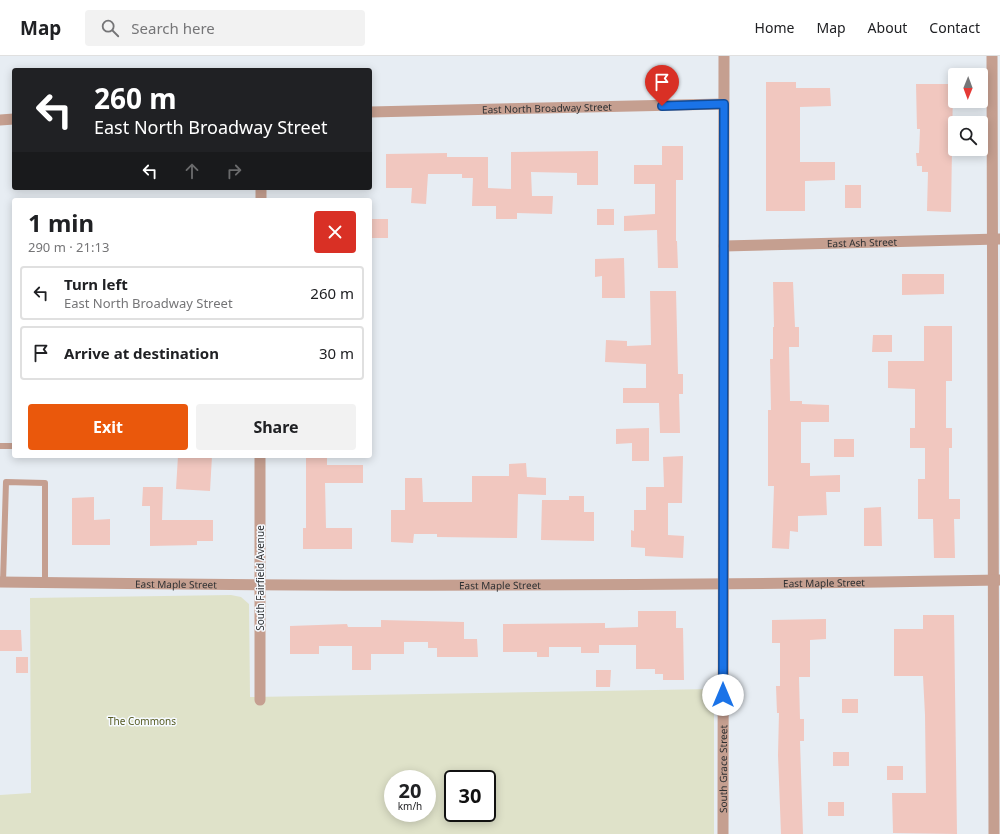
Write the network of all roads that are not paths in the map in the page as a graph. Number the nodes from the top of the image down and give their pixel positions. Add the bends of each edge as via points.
1 (724, 56) edge
2 (992, 56) edge
3 (724, 104) junction
4 (372, 112) edge
5 (12, 119) edge
6 (0, 120) edge
7 (997, 239) edge
8 (724, 246) junction
9 (0, 446) edge
10 (12, 446) edge
11 (260, 458) edge
12 (3, 481) edge
13 (996, 580) edge
14 (2, 582) edge
15 (45, 583) junction
16 (723, 585) junction
17 (259, 586) junction
18 (260, 700) dead end
19 (723, 834) edge
20 (994, 834) edge

1 - 3 street, South Grace Street
2 - 7 street
3 - 4 street, East North Broadway Street
3 - 8 street, South Grace Street
5 - 6 street
7 - 8 street, East Ash Street
7 - 13 street
8 - 16 street, South Grace Street
9 - 10 lane
11 - 17 street, South Fairfield Avenue
12 - 14 lane
12 - 15 lane via 45,483
13 - 16 street, East Maple Street
13 - 20 street
14 - 15 street, East Maple Street
15 - 17 street, East Maple Street
16 - 17 street, East Maple Street
16 - 19 street, South Grace Street
17 - 18 street, South Fairfield Avenue

